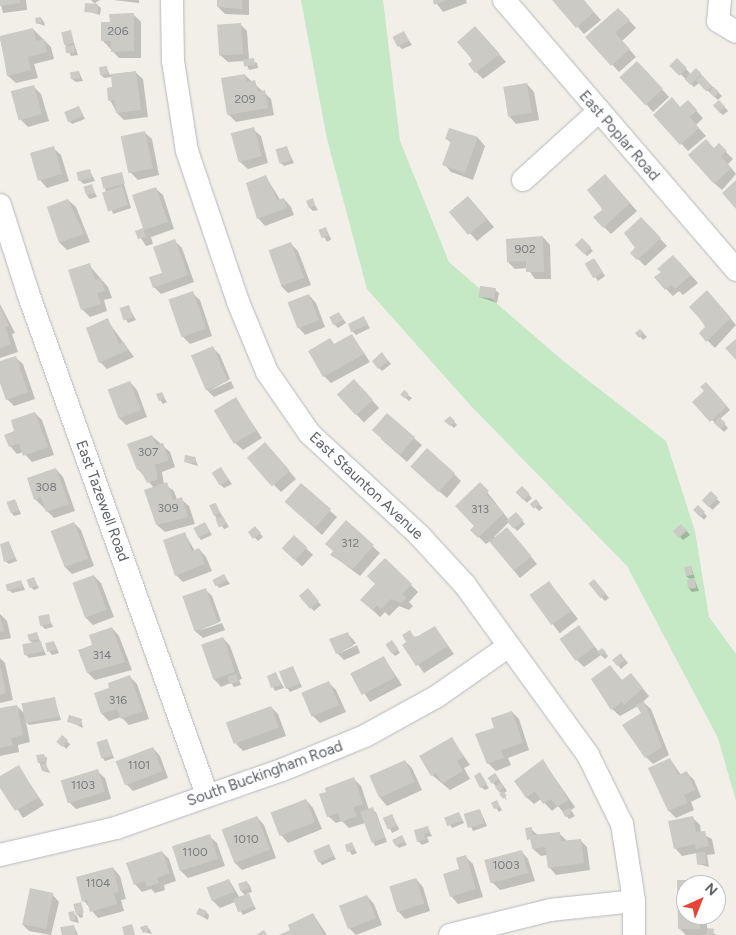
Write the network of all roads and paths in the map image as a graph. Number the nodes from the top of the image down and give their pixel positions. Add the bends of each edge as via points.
1 (172, 0) edge
2 (504, 0) edge
3 (720, 0) edge
4 (736, 32) edge
5 (598, 112) junction
6 (523, 180) dead end
7 (0, 205) edge
8 (736, 270) edge
9 (509, 646) junction
10 (207, 796) junction
11 (0, 855) edge
12 (634, 900) junction
13 (450, 935) edge
14 (634, 935) edge

1 - 9 street, East Staunton Avenue via 173,61 187,151 238,302 267,372 310,434 442,559
2 - 5 street, East Poplar Road
3 - 4 street via 718,21
5 - 6 street
5 - 8 street, East Poplar Road
7 - 10 street, East Tazewell Road via 28,294
9 - 10 street, South Buckingham Road via 436,697 365,736
9 - 12 street, East Staunton Avenue via 588,755 612,799 628,850
10 - 11 street, South Buckingham Road via 82,839
12 - 13 street via 550,910
12 - 14 street, East Staunton Avenue

